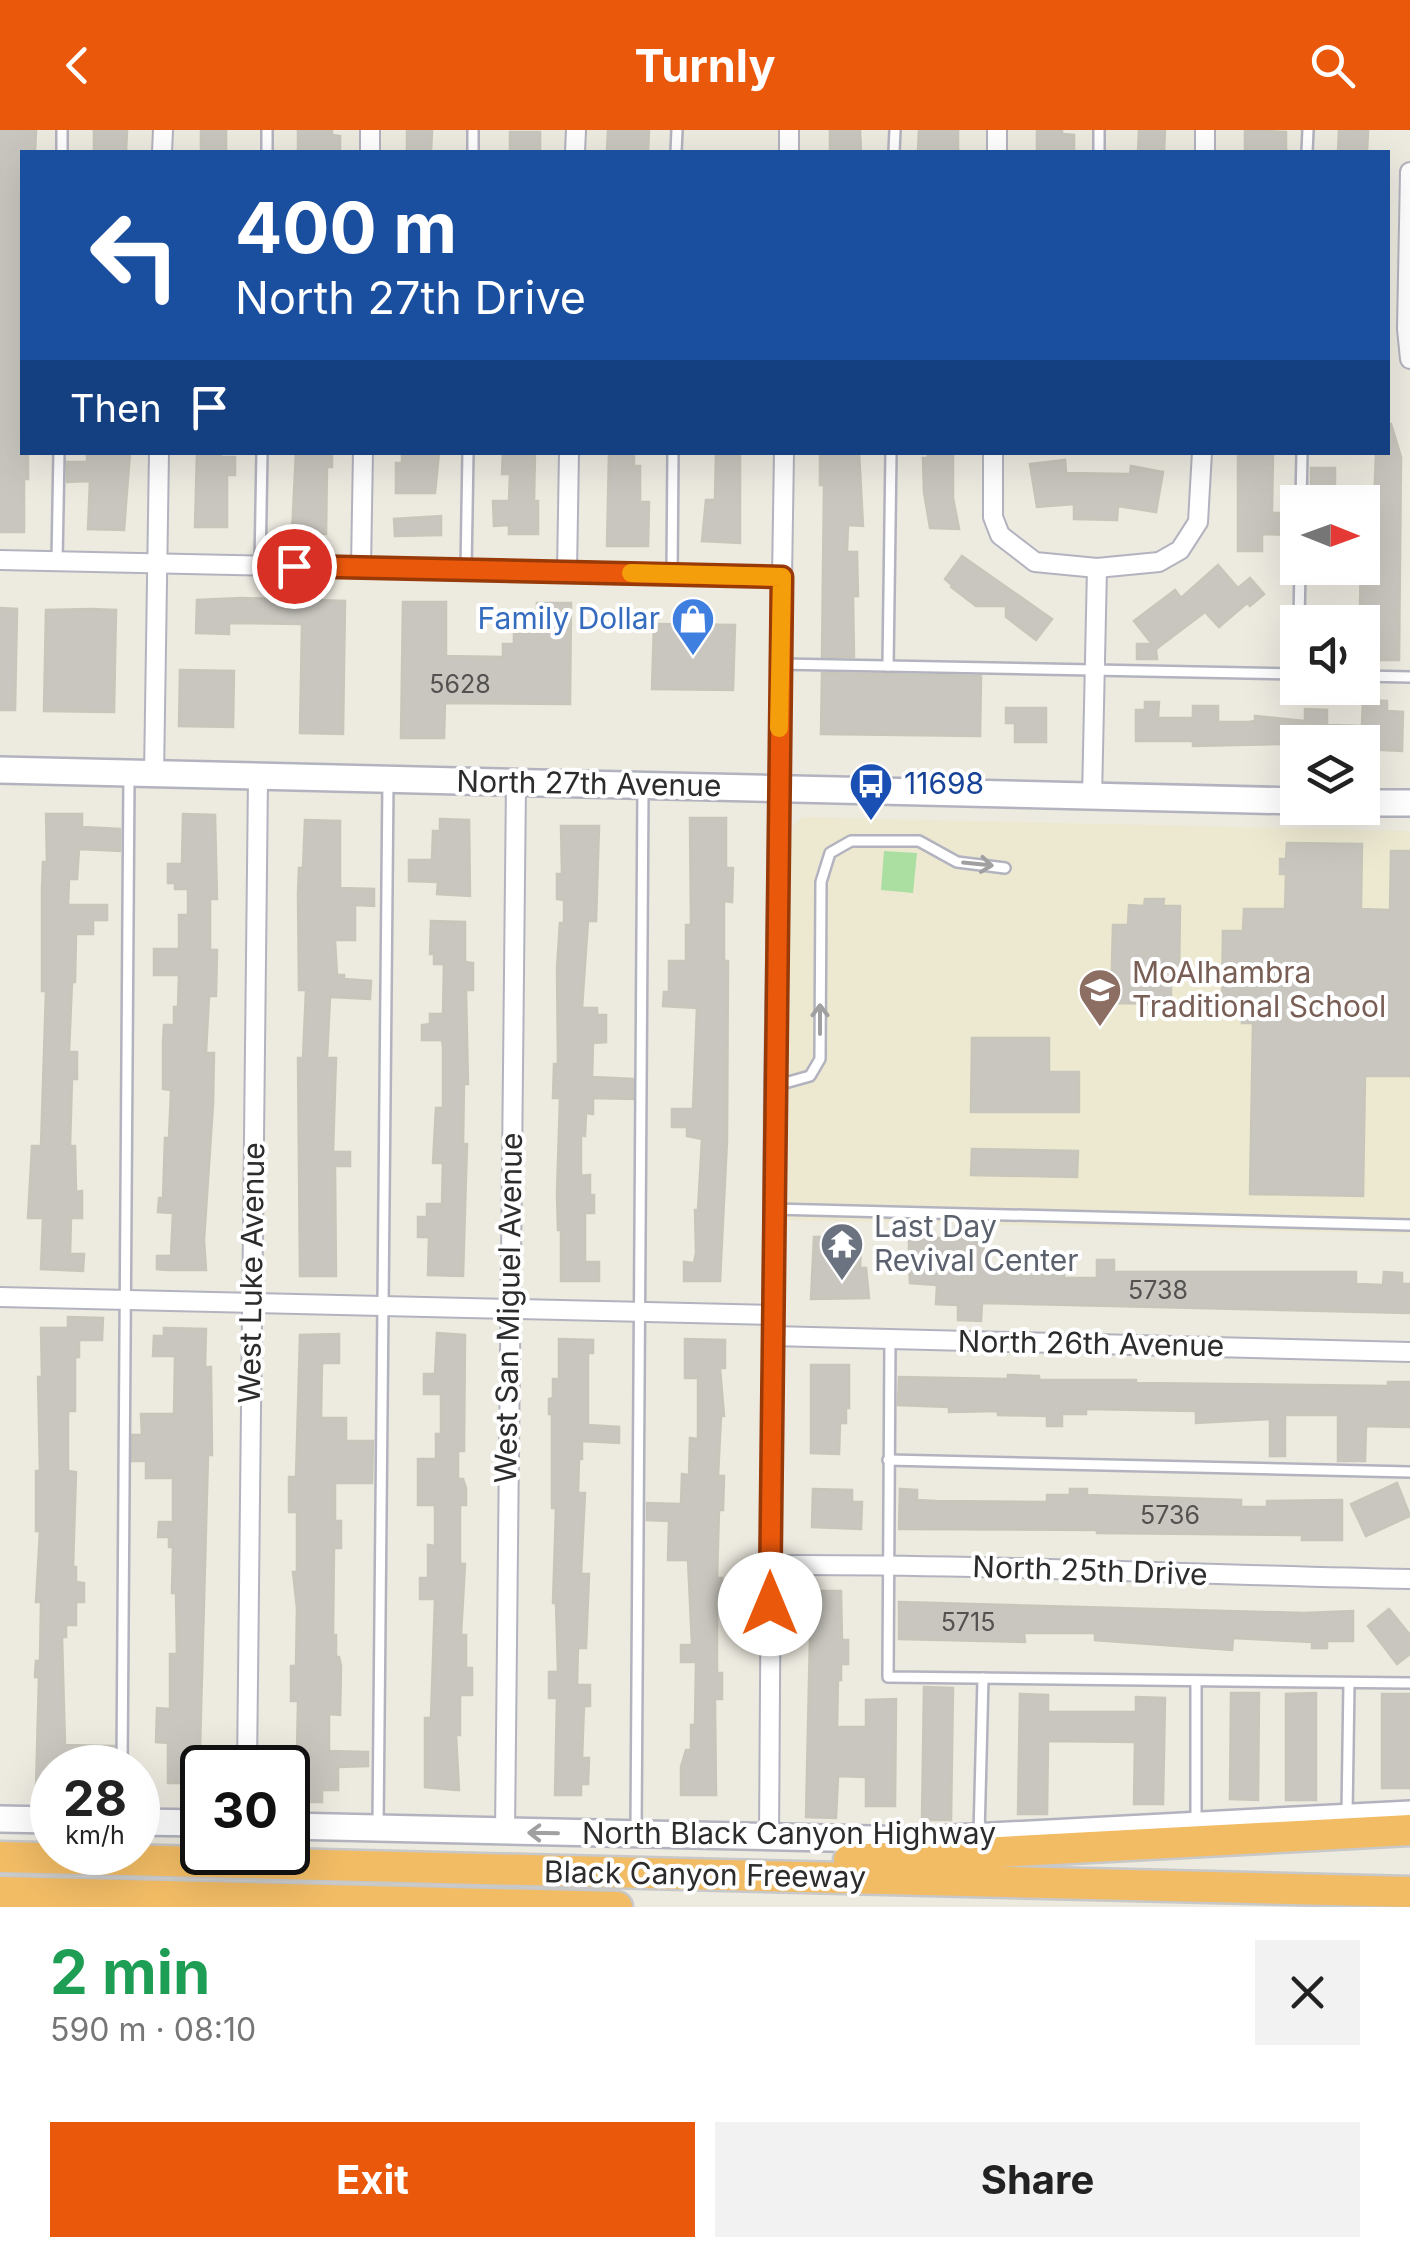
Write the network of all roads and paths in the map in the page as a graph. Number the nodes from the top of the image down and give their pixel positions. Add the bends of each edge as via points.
1 (1410, 172) edge
2 (1410, 359) edge
3 (58, 455) edge
4 (159, 455) edge
5 (262, 455) edge
6 (363, 455) edge
7 (468, 455) edge
8 (570, 455) edge
9 (673, 455) edge
10 (784, 455) edge
11 (891, 455) edge
12 (993, 455) edge
13 (1202, 455) edge
14 (1302, 455) edge
15 (1301, 485) edge
16 (0, 560) edge
17 (58, 561) junction
18 (157, 563) junction
19 (260, 565) junction
20 (360, 567) junction
21 (1097, 568) junction
22 (466, 570) junction
23 (567, 572) junction
24 (672, 574) junction
25 (782, 577) junction
26 (780, 664) junction
27 (888, 666) junction
28 (1095, 671) junction
29 (1280, 674) edge
30 (1380, 676) edge
31 (1410, 677) edge
32 (0, 770) edge
33 (142, 775) junction
34 (258, 778) junction
35 (388, 780) junction
36 (516, 783) junction
37 (643, 786) junction
38 (778, 788) junction
39 (1092, 798) junction
40 (1280, 802) edge
41 (1380, 803) edge
42 (1410, 804) edge
43 (1005, 868) dead end
44 (774, 1086) junction
45 (772, 1209) junction
46 (1410, 1226) edge
47 (0, 1297) edge
48 (125, 1300) junction
49 (252, 1303) junction
50 (383, 1306) junction
51 (508, 1309) junction
52 (639, 1312) junction
53 (772, 1315) junction
54 (772, 1336) junction
55 (890, 1338) junction
56 (1410, 1352) edge
57 (888, 1460) junction
58 (1410, 1472) edge
59 (888, 1564) junction
60 (770, 1565) junction
61 (1410, 1580) edge
62 (983, 1678) junction
63 (1196, 1680) junction
64 (1349, 1682) junction
65 (1410, 1683) edge
66 (122, 1745) edge
67 (247, 1745) edge
68 (1410, 1814) edge
69 (1347, 1816) junction
70 (0, 1819) edge
71 (30, 1820) edge
72 (1196, 1823) junction
73 (310, 1826) edge
74 (378, 1828) junction
75 (1410, 1830) edge
76 (505, 1832) junction
77 (636, 1834) junction
78 (769, 1838) junction
79 (979, 1838) junction
80 (0, 1857) edge
81 (742, 1876) junction
82 (0, 1877) edge
83 (0, 1892) edge
84 (1410, 1892) edge
85 (617, 1907) edge
86 (1256, 1907) edge

1 - 2 street
3 - 17 lane
4 - 18 street
5 - 19 lane
6 - 20 street
7 - 22 lane
8 - 23 street
9 - 24 lane
10 - 25 street
11 - 27 lane
12 - 21 street via 993,517 1000,535 1035,562
13 - 21 street via 1198,522 1180,550 1160,562
14 - 15 lane
16 - 17 street
17 - 18 street
18 - 19 street
18 - 33 street
19 - 20 street
20 - 22 street
21 - 28 street
22 - 23 street
23 - 24 street
24 - 25 street
25 - 26 street
26 - 27 lane
26 - 38 street
27 - 28 lane
28 - 29 lane
28 - 39 street
30 - 31 lane
32 - 33 main road, North 27th Avenue
33 - 34 main road, North 27th Avenue
33 - 48 lane
34 - 35 main road, North 27th Avenue
34 - 49 street, West Luke Avenue
35 - 36 main road, North 27th Avenue
35 - 50 lane
36 - 37 main road, North 27th Avenue
36 - 51 street, West San Miguel Avenue
37 - 38 main road, North 27th Avenue
37 - 52 lane
38 - 39 main road, North 27th Avenue
38 - 44 street
39 - 40 main road, North 27th Avenue
41 - 42 main road
44 -> 43 lane via 810,1076 820,1060 821,882 830,853 851,841 920,841 957,862
44 - 45 street
45 - 46 lane
45 - 53 street
47 - 48 street
48 - 49 street
48 - 66 lane
49 - 50 street
49 - 67 street, West Luke Avenue
50 - 51 street
50 - 74 lane
51 - 52 street
51 - 76 street, West San Miguel Avenue
52 - 53 street
52 - 77 lane
53 - 54 street
54 - 55 street, North 26th Avenue
54 - 60 street
55 - 56 street, North 26th Avenue
55 - 57 lane
57 - 58 lane
57 - 59 lane
59 - 60 street, North 25th Drive
59 - 61 street, North 25th Drive
59 - 62 lane via 888,1677
60 - 78 street
62 - 63 lane
62 - 79 lane
63 - 64 lane
63 - 72 lane
64 - 65 lane
64 - 69 lane
68 - 69 main road, North Black Canyon Highway
69 - 72 main road, North Black Canyon Highway
70 - 71 main road
72 - 79 main road, North Black Canyon Highway
73 - 74 main road, North Black Canyon Highway
74 - 76 main road, North Black Canyon Highway
75 - 81 highway via 839,1861
77 -> 76 main road, North Black Canyon Highway
77 - 78 main road, North Black Canyon Highway
78 - 79 main road, North Black Canyon Highway
80 - 81 highway, Black Canyon Freeway
81 - 84 highway, Black Canyon Freeway
82 - 86 highway
83 - 85 highway

